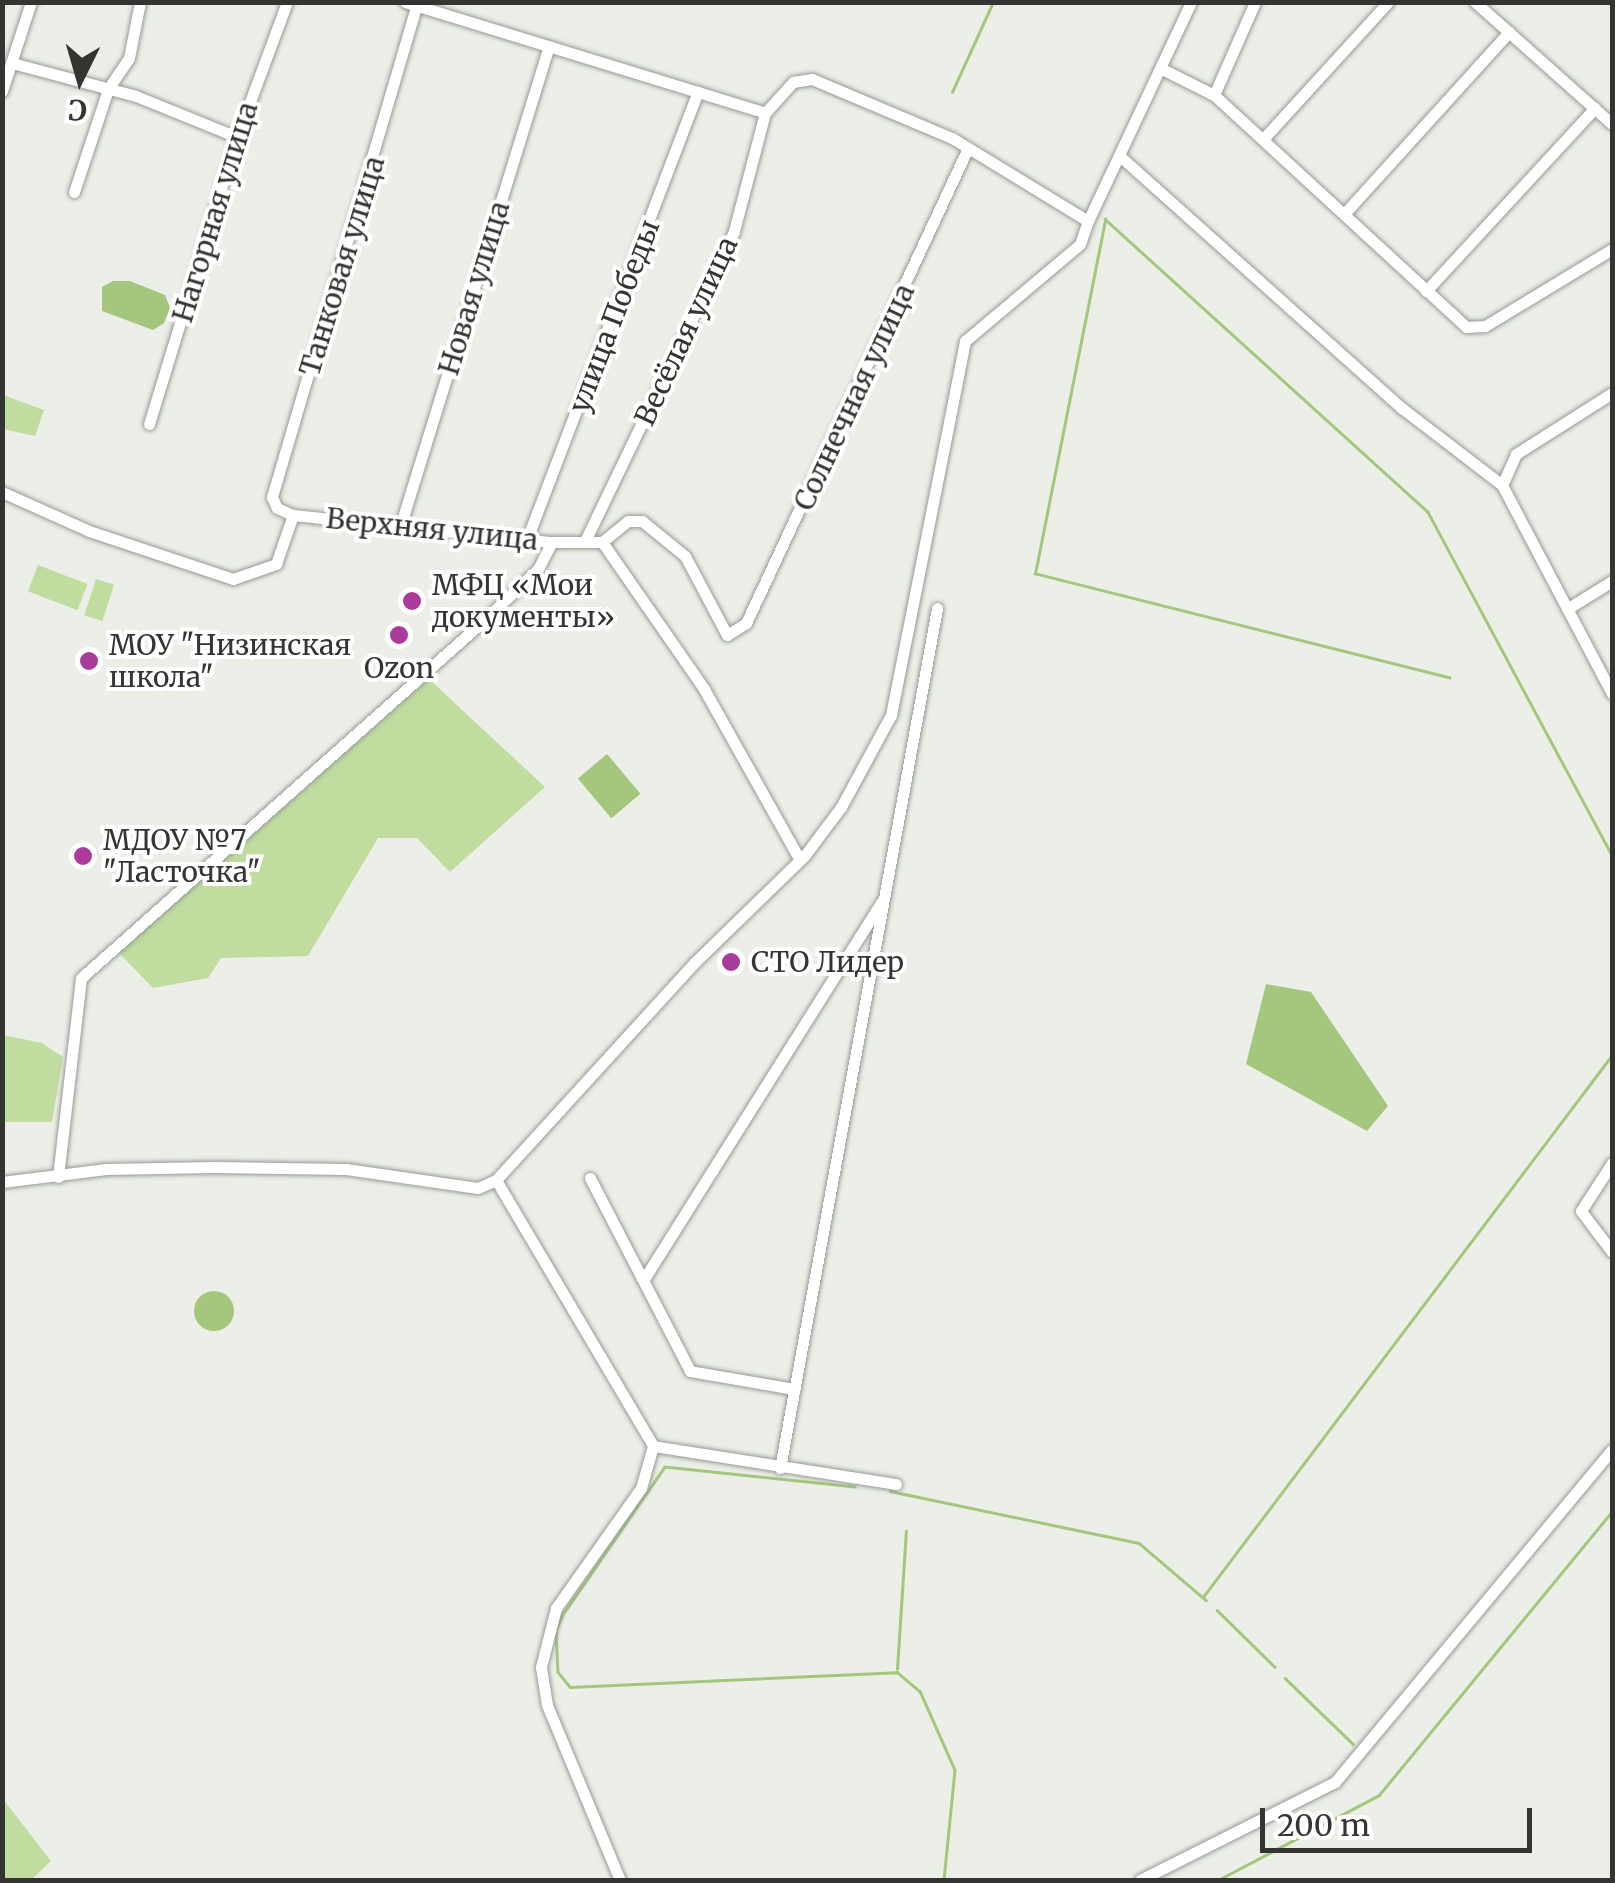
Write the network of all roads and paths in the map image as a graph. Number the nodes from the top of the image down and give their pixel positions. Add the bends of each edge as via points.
1 (31, 2) edge
2 (140, 2) edge
3 (287, 2) edge
4 (1191, 2) edge
5 (1256, 2) edge
6 (1388, 2) edge
7 (1475, 2) edge
8 (411, 5) edge
9 (1510, 32) junction
10 (548, 49) junction
11 (12, 63) junction
12 (1162, 69) junction
13 (108, 89) junction
14 (2, 91) edge
15 (698, 92) junction
16 (1214, 95) junction
17 (1595, 108) junction
18 (765, 113) junction
19 (1612, 124) edge
20 (237, 137) junction
21 (1264, 138) junction
22 (968, 148) junction
23 (1122, 158) junction
24 (74, 192) dead end
25 (1344, 214) junction
26 (1088, 221) junction
27 (1612, 250) edge
28 (1426, 291) junction
29 (1612, 393) edge
30 (150, 424) dead end
31 (1502, 484) junction
32 (2, 492) edge
33 (293, 515) junction
34 (400, 527) junction
35 (528, 538) junction
36 (585, 541) junction
37 (552, 542) junction
38 (602, 542) junction
39 (1612, 581) edge
40 (937, 608) dead end
41 (1567, 609) junction
42 (727, 635) joint
43 (1612, 694) edge
44 (800, 860) junction
45 (886, 894) junction
46 (1612, 1164) edge
47 (58, 1177) junction
48 (590, 1178) dead end
49 (496, 1180) junction
50 (2, 1182) edge
51 (1612, 1252) edge
52 (644, 1279) junction
53 (794, 1389) junction
54 (653, 1446) junction
55 (1612, 1450) edge
56 (780, 1468) junction
57 (896, 1484) dead end
58 (620, 1880) edge
59 (1140, 1880) edge

1 - 11 street
2 - 13 street via 128,58
3 - 20 street, Нагорная улица
4 - 12 street
5 - 16 street
6 - 21 street
7 - 9 street
8 - 10 street
8 - 33 street, Танковая улица via 272,497
9 - 17 street
9 - 25 street
10 - 15 street
10 - 34 street, Новая улица
11 - 13 street
11 - 14 street
12 - 16 street
12 - 23 street
13 - 20 street
13 - 24 street
15 - 18 street
15 - 35 street, улица Победы
16 - 21 street
17 - 19 street
17 - 28 street
18 - 22 street via 793,82 812,80
18 - 36 street, Весёлая улица via 734,231
20 - 30 street, Нагорная улица
21 - 25 street
22 - 26 street
22 - 42 street, Солнечная улица via 746,623
23 - 26 street
23 - 31 street via 1403,409
25 - 28 street
26 - 44 street via 1080,244 965,341 891,715 824,834
27 - 28 street via 1474,329
29 - 31 street via 1516,454
31 - 41 street
32 - 33 street, Верхняя улица via 89,531 233,579 276,564
33 - 34 street, Верхняя улица
34 - 35 street, Верхняя улица
35 - 37 street, Верхняя улица
36 - 37 street, Верхняя улица
36 - 38 street, Верхняя улица
37 - 47 street via 538,568 481,623 82,978
38 - 42 street, Верхняя улица via 628,521 659,530 685,556
38 - 44 street via 704,689
39 - 41 street
40 - 45 street
41 - 43 street
44 - 49 street via 644,1015
45 - 52 street
45 - 53 street
46 - 51 street via 1581,1211
47 - 49 street via 106,1168 276,1167 346,1169 478,1188
47 - 50 street
48 - 52 street
49 - 54 street
52 - 53 street via 690,1372
53 - 56 street
54 - 56 street
54 - 58 street via 642,1488 556,1608 541,1667 547,1704
55 - 59 street via 1335,1782
56 - 57 street

